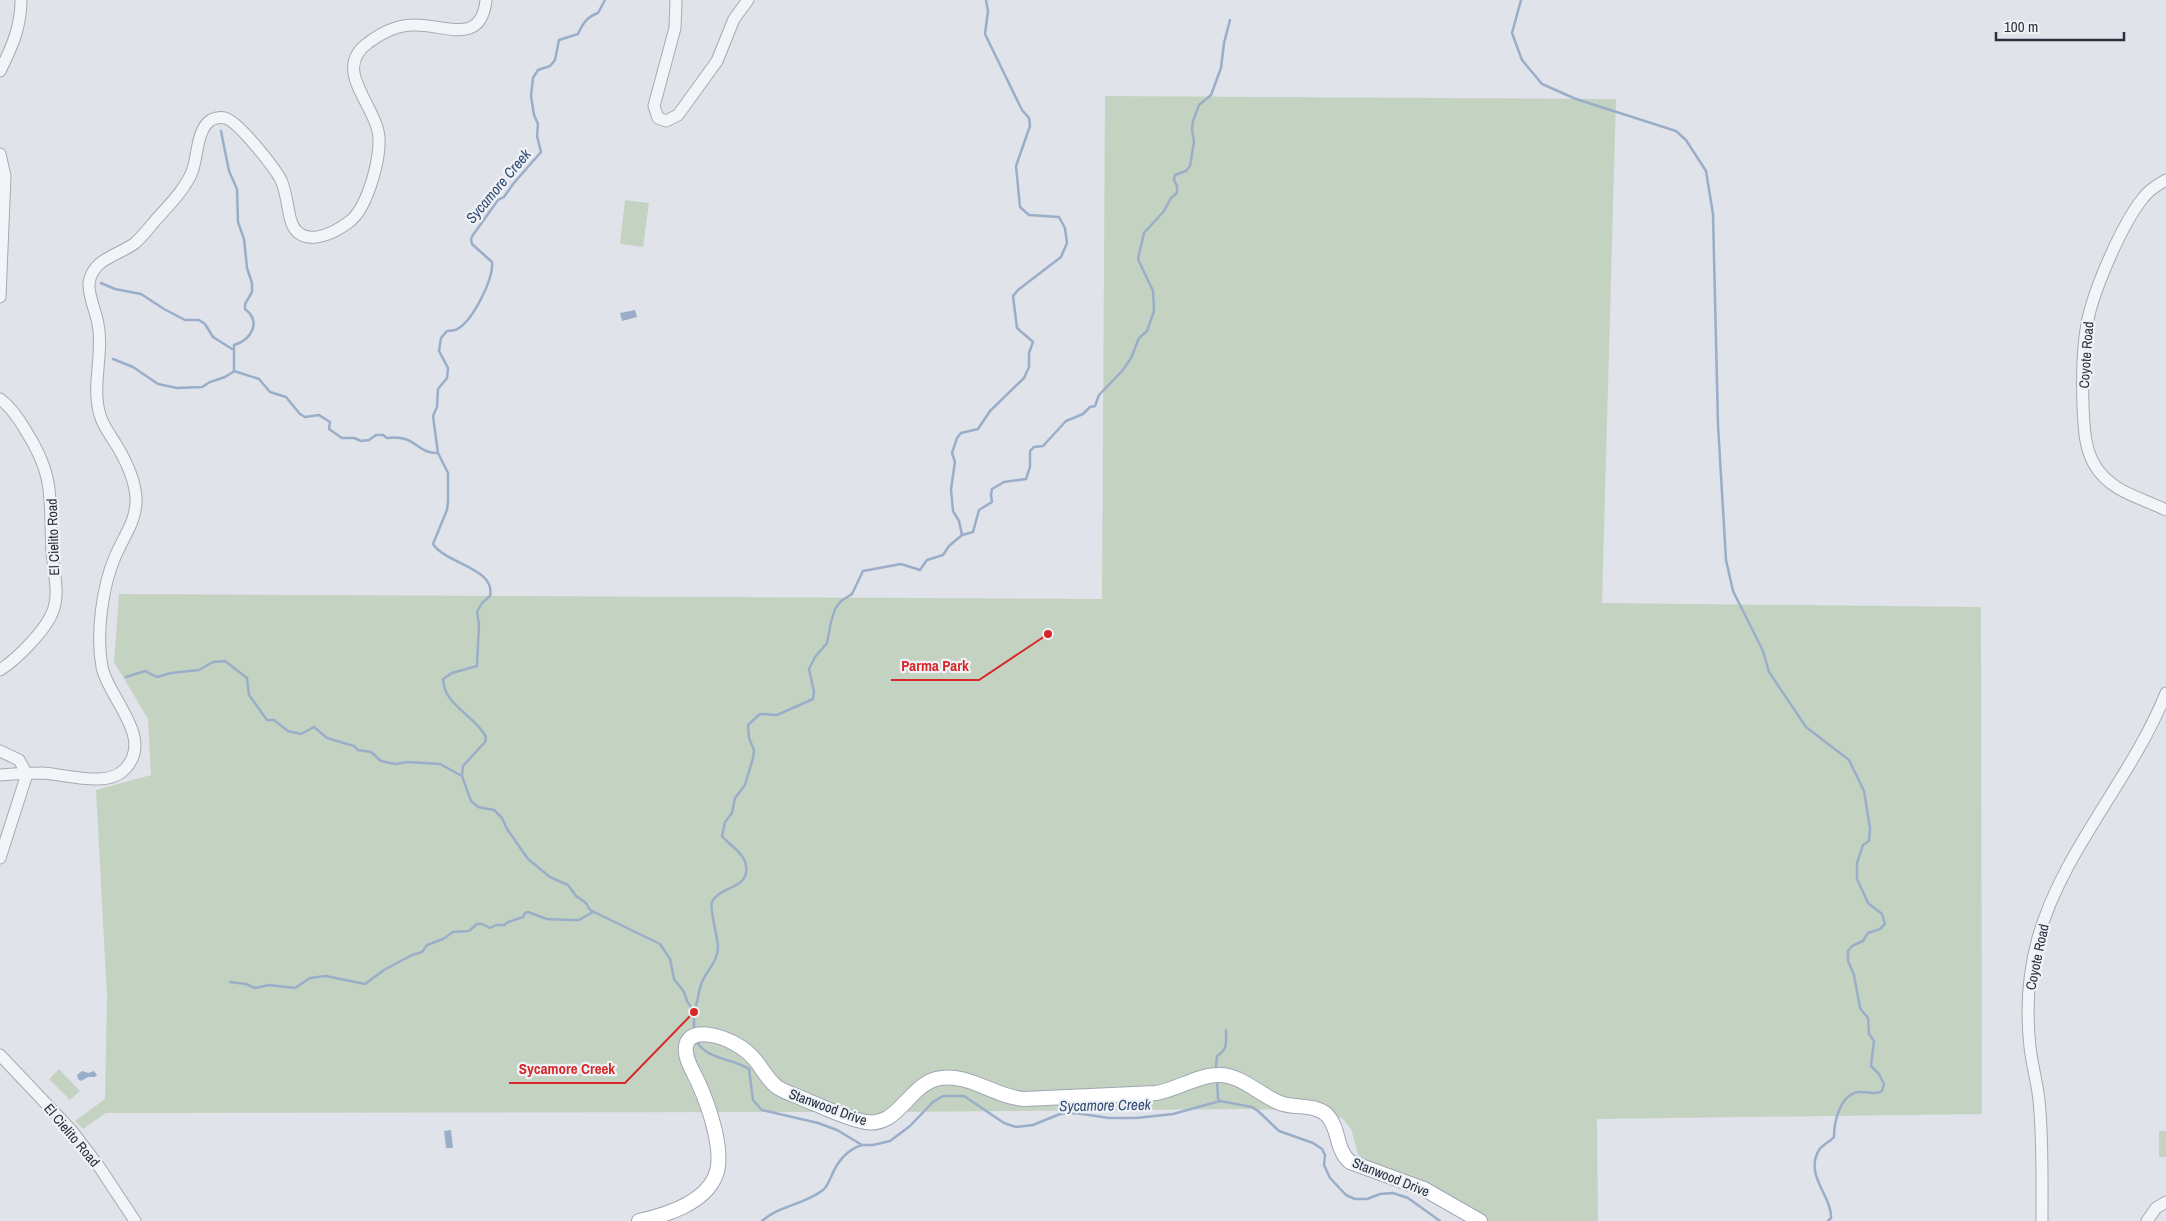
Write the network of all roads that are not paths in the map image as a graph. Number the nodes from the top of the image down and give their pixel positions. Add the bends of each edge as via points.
1 (21, 0) edge
2 (486, 0) edge
3 (676, 0) edge
4 (748, 0) edge
5 (0, 71) edge
6 (0, 154) edge
7 (2166, 180) edge
8 (0, 297) edge
9 (0, 399) edge
10 (2166, 510) edge
11 (0, 670) edge
12 (2166, 693) edge
13 (0, 752) edge
14 (27, 774) junction
15 (0, 775) edge
16 (0, 858) edge
17 (0, 1055) edge
18 (2166, 1202) edge
19 (135, 1221) edge
20 (639, 1221) edge
21 (1480, 1221) edge
22 (2042, 1221) edge
23 (2147, 1221) edge

1 - 5 street via 19,28
2 - 14 street via 482,17 471,28 403,26 368,43 356,56 353,70 356,82 379,139 369,191 362,208 351,221 320,237 311,238 298,233 275,170 233,122 217,118 204,128 187,183 139,240 102,261 93,272 90,292 100,338 99,413 129,470 136,500 132,524 115,556 108,578 100,624 100,650 105,679 124,710 132,731 134,752 128,767 112,776 86,779
3 - 4 street via 675,28 654,106 658,118 666,121 680,113 717,61 734,19
6 - 8 street via 5,176
7 - 10 street, Coyote Road via 2147,194 2130,216 2108,266 2088,318 2083,377 2086,446 2094,464 2123,492
9 - 11 street, El Cielito Road via 33,442 48,476 56,596 48,621
12 - 22 street, Coyote Road via 2069,867 2043,922 2036,947 2028,1013 2040,1117
13 - 14 street via 19,760
14 - 15 street
14 - 16 street
17 - 19 street, El Cielito Road via 72,1131
18 - 23 street via 2156,1208
20 - 21 main road, Stanwood Drive via 683,1206 706,1189 716,1176 718,1158 713,1127 686,1048 692,1037 705,1034 726,1039 744,1049 780,1088 868,1123 887,1120 922,1086 942,1078 959,1079 1024,1099 1156,1094 1210,1076 1223,1075 1284,1104 1320,1110 1332,1122 1342,1152 1350,1162 1424,1189

